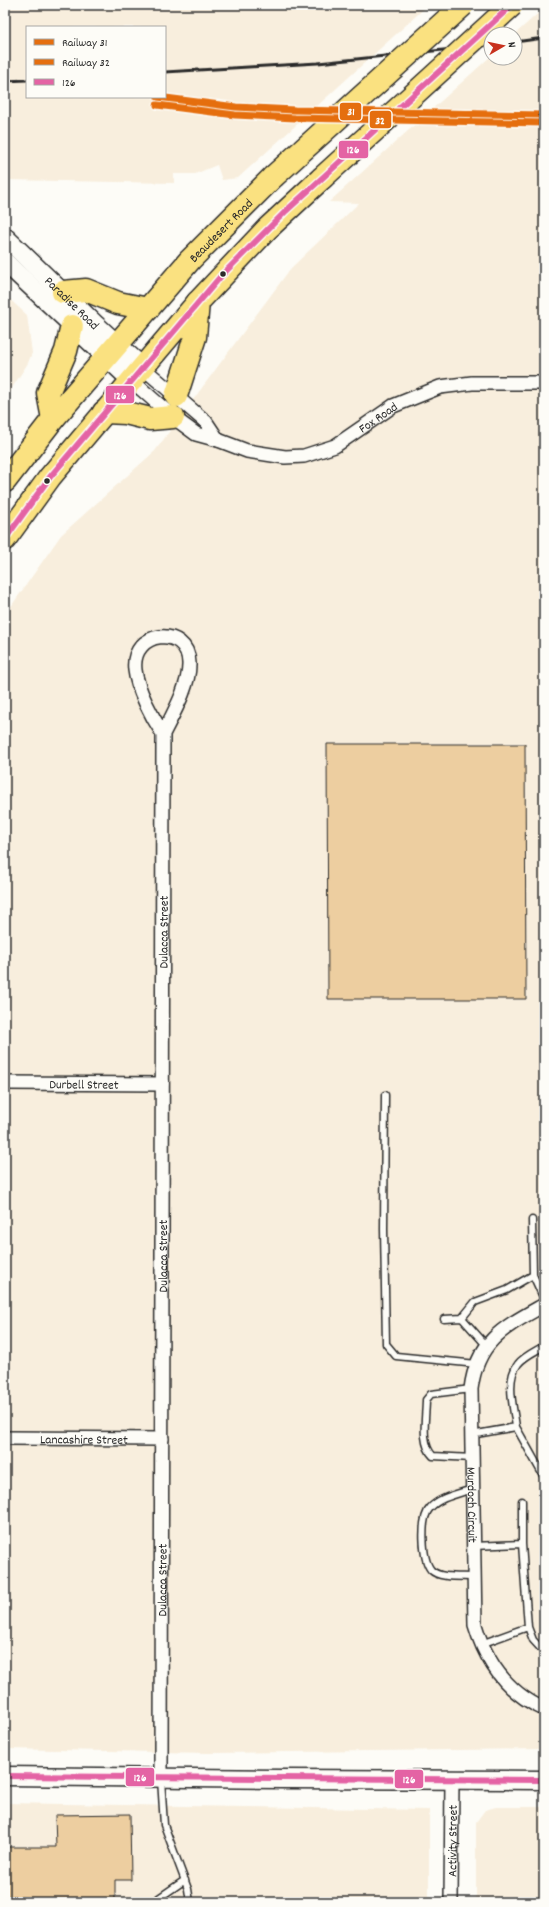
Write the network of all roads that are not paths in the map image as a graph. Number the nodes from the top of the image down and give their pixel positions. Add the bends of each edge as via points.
1 (463, 5) edge
2 (512, 5) edge
3 (5, 237) edge
4 (5, 262) edge
5 (63, 292) junction
6 (198, 302) junction
7 (148, 309) junction
8 (72, 326) junction
9 (111, 351) junction
10 (136, 373) junction
11 (544, 383) edge
12 (174, 406) junction
13 (104, 412) junction
14 (53, 419) junction
15 (218, 440) junction
16 (5, 481) edge
17 (5, 539) edge
18 (163, 734) junction
19 (5, 1083) edge
20 (162, 1084) junction
21 (385, 1095) dead end
22 (532, 1220) dead end
23 (532, 1275) junction
24 (544, 1299) edge
25 (544, 1305) edge
26 (462, 1318) junction
27 (444, 1319) dead end
28 (486, 1345) junction
29 (544, 1346) edge
30 (477, 1364) junction
31 (471, 1389) junction
32 (516, 1427) junction
33 (471, 1435) junction
34 (5, 1438) edge
35 (162, 1439) junction
36 (472, 1458) junction
37 (544, 1477) edge
38 (472, 1489) junction
39 (522, 1501) dead end
40 (522, 1544) junction
41 (473, 1546) junction
42 (473, 1577) junction
43 (528, 1627) junction
44 (480, 1644) junction
45 (544, 1652) edge
46 (544, 1709) edge
47 (5, 1776) edge
48 (161, 1777) junction
49 (452, 1779) junction
50 (544, 1780) edge
51 (184, 1880) junction
52 (153, 1902) edge
53 (190, 1902) edge
54 (451, 1902) edge

1 - 7 highway, Beaudesert Road, bridge via 273,177 190,260
2 - 6 highway, bridge via 322,178 247,249
3 - 5 main road, Paradise Road
4 - 8 main road, Paradise Road
5 - 7 highway via 86,290 118,303
5 - 9 main road, Paradise Road
6 - 10 highway
6 - 12 highway via 195,337
7 - 9 highway, Beaudesert Road
8 - 9 main road, Paradise Road
8 - 14 highway via 66,352 48,393
9 - 10 main road, Paradise Road
9 - 14 highway, Beaudesert Road
10 - 12 street, Fox Road
10 - 12 street, Fox Road
10 - 13 highway
11 - 15 street, Fox Road via 472,383 440,387 393,406 335,446 304,456 267,455 247,451
12 - 13 highway via 150,420 126,413
12 - 15 street, Fox Road via 206,422
12 - 15 street, Fox Road via 196,434
13 - 17 highway via 50,478
14 - 16 highway, Beaudesert Road
18 - 18 street, Dulacca Street via 150,713 136,675 135,663 137,652 146,641 168,636 183,645 189,663 188,678
18 - 20 street, Dulacca Street
19 - 20 street, Durbell Street
20 - 35 street, Dulacca Street
21 - 30 lane via 386,1344 396,1356
22 - 23 lane
23 - 24 lane
23 - 26 lane via 507,1290 475,1302
25 - 28 street, Murdoch Circuit via 499,1332
26 - 27 lane
26 - 28 lane
28 - 30 street, Murdoch Circuit
29 - 32 lane via 519,1362 514,1370 512,1388
30 - 31 street, Murdoch Circuit
31 - 33 street, Murdoch Circuit
31 - 36 lane via 428,1396 426,1444 433,1456
32 - 33 lane
32 - 37 lane
33 - 36 street, Murdoch Circuit
34 - 35 street, Lancashire Street
35 - 48 street, Dulacca Street
36 - 38 street, Murdoch Circuit
38 - 41 street, Murdoch Circuit
38 - 42 lane via 438,1501 429,1508 423,1520 425,1558 431,1570 440,1575
39 - 40 lane
40 - 41 lane
40 - 43 lane
41 - 42 street, Murdoch Circuit
42 - 44 street, Murdoch Circuit via 475,1625
43 - 44 lane
43 - 45 lane via 533,1640
44 - 46 street, Murdoch Circuit via 507,1684
47 - 48 main road
48 - 49 main road
48 - 51 lane via 164,1825
49 - 50 main road
49 - 54 street, Activity Street
51 - 52 lane
51 - 53 lane

